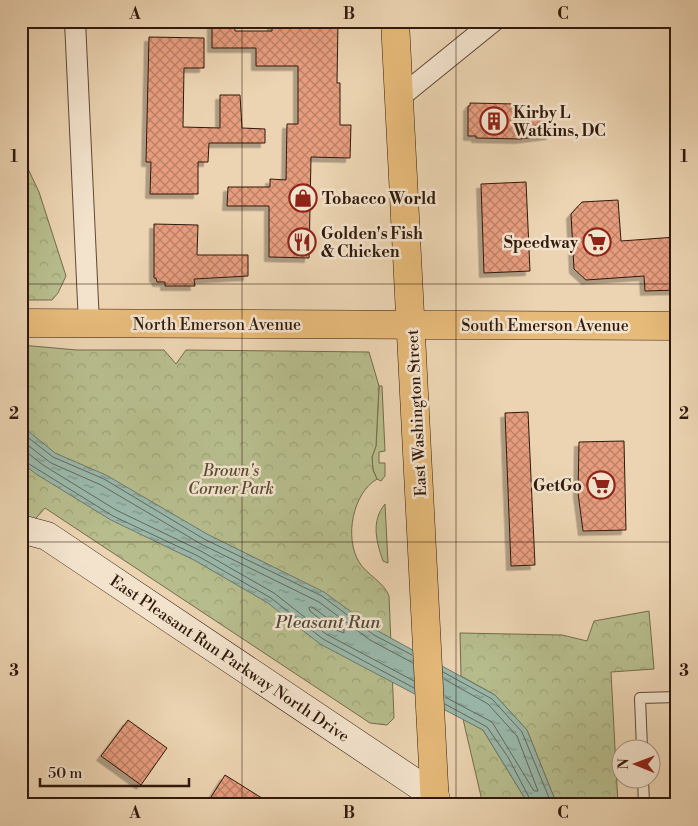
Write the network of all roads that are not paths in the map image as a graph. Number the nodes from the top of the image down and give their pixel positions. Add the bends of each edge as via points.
1 (75, 21) edge
2 (395, 21) edge
3 (494, 21) edge
4 (399, 98) junction
5 (21, 323) edge
6 (89, 324) junction
7 (412, 324) junction
8 (677, 326) edge
9 (21, 529) edge
10 (677, 697) edge
11 (642, 738) edge
12 (643, 788) edge
13 (435, 800) edge
14 (644, 805) edge

1 - 6 street
2 - 4 main road, East Washington Street
3 - 4 street
4 - 7 main road, East Washington Street
5 - 6 main road, North Emerson Avenue
6 - 7 main road, North Emerson Avenue
7 - 8 main road, South Emerson Avenue
7 - 13 main road, East Washington Street
9 - 13 street, East Pleasant Run Parkway North Drive via 47,536
10 - 11 lane via 640,698
12 - 14 lane

